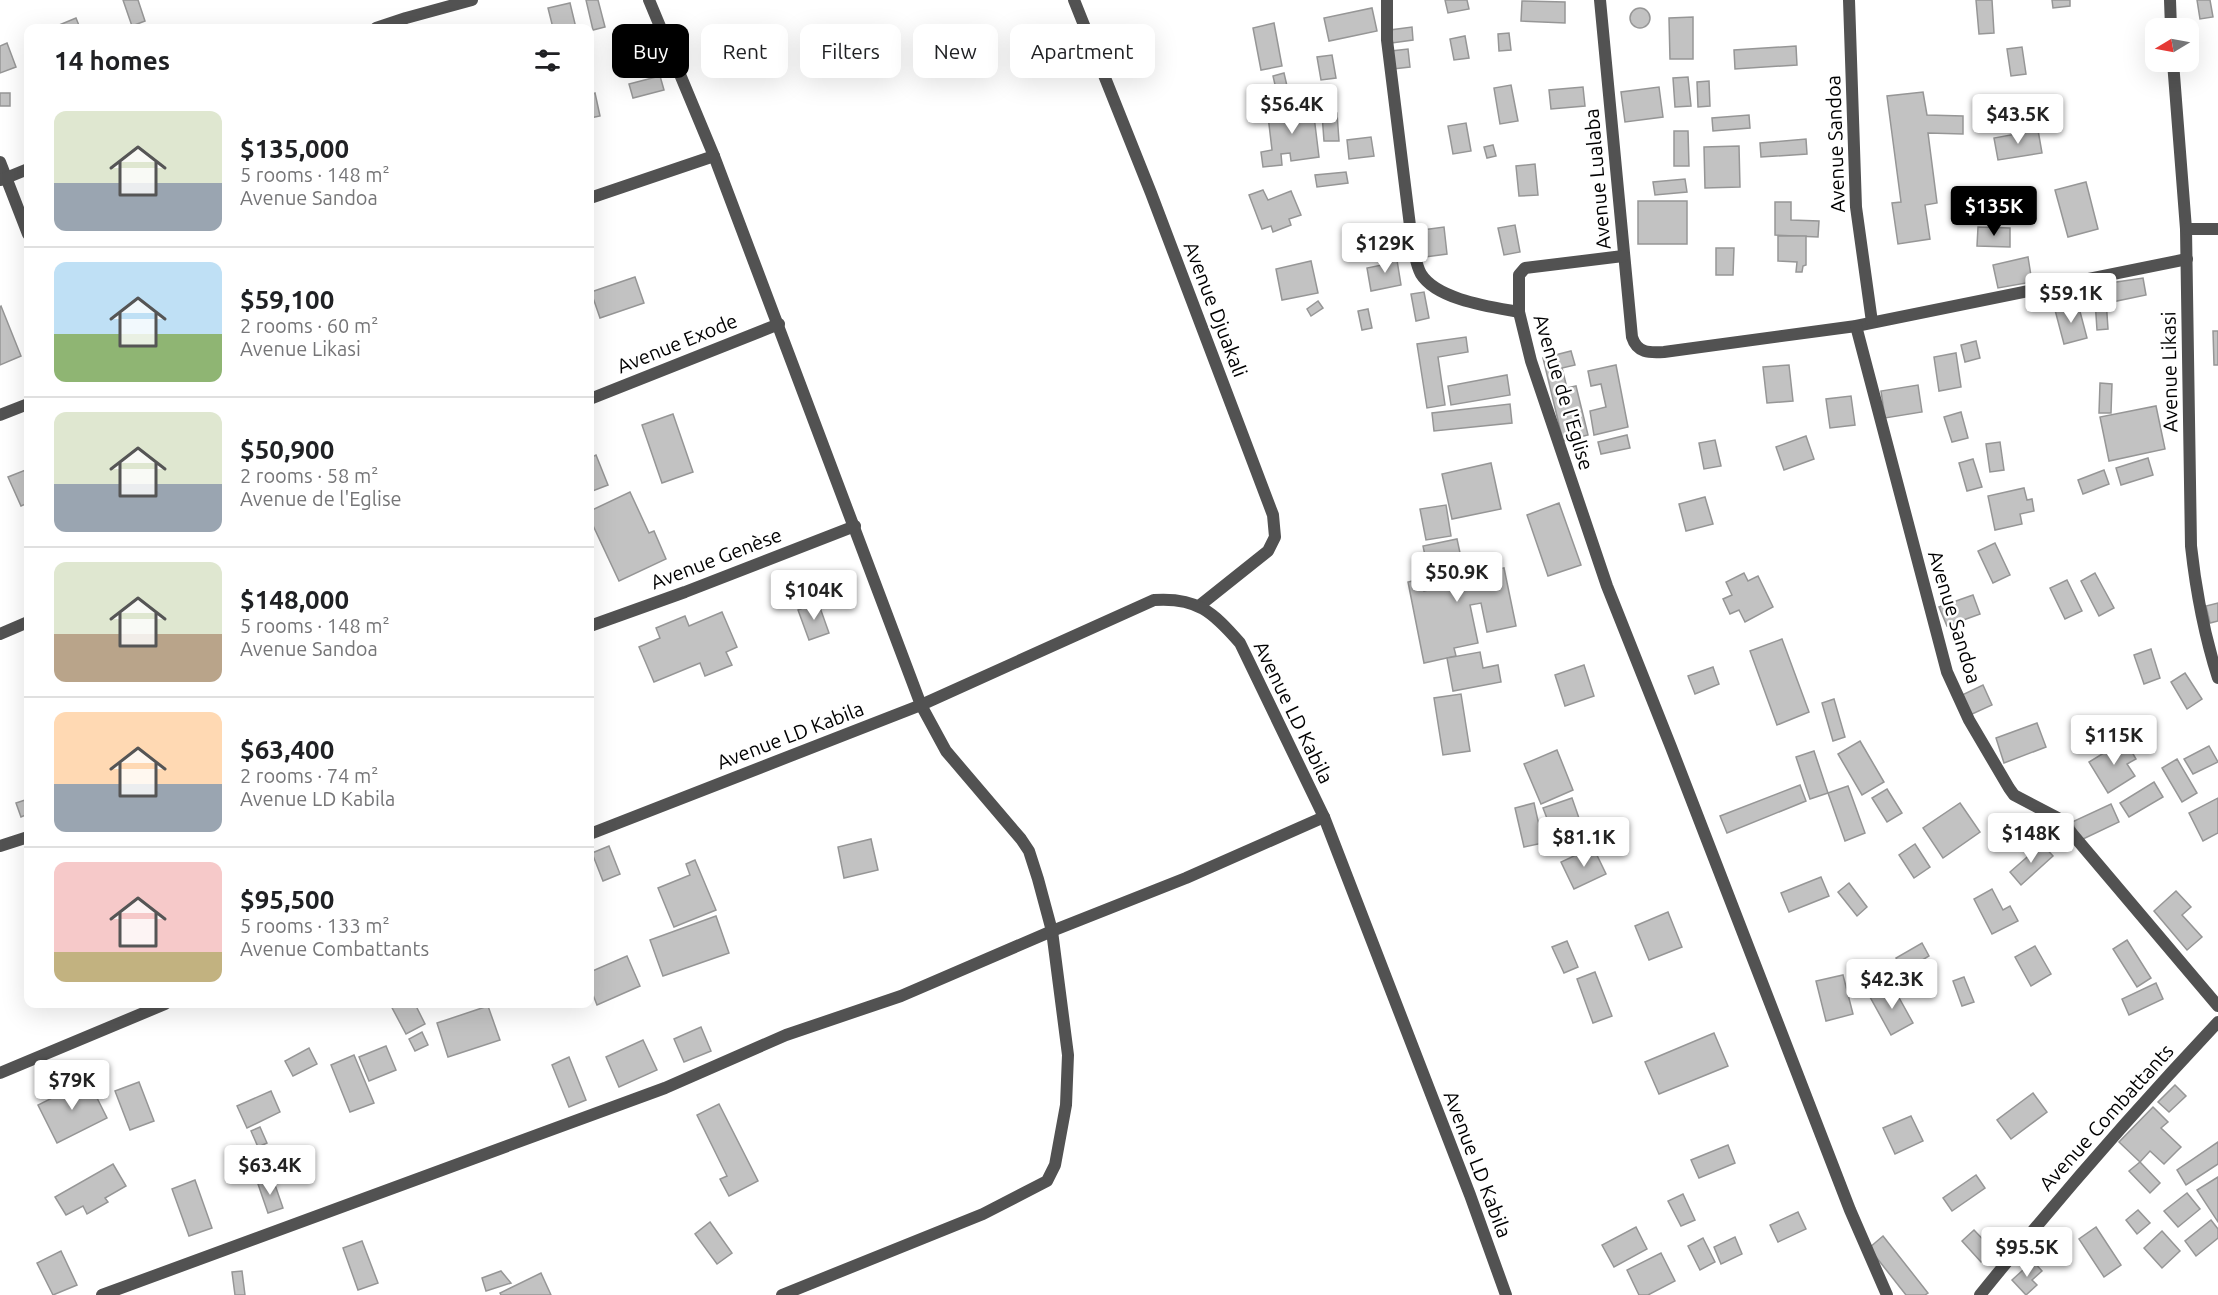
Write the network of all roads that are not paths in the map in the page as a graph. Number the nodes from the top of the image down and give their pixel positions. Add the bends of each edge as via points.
1 (472, 0) edge
2 (649, 0) edge
3 (1074, 0) edge
4 (1387, 0) edge
5 (1600, 0) edge
6 (1849, 0) edge
7 (2170, 0) edge
8 (2171, 18) edge
9 (388, 24) edge
10 (2174, 72) edge
11 (714, 156) junction
12 (0, 162) edge
13 (24, 171) edge
14 (3, 179) edge
15 (594, 197) edge
16 (24, 225) edge
17 (2186, 229) junction
18 (2218, 229) edge
19 (1623, 256) junction
20 (2187, 258) junction
21 (1519, 312) junction
22 (1872, 322) junction
23 (779, 324) junction
24 (1856, 326) junction
25 (594, 397) edge
26 (24, 406) edge
27 (0, 416) edge
28 (855, 526) junction
29 (1199, 606) junction
30 (24, 624) edge
31 (594, 625) edge
32 (0, 634) edge
33 (2218, 678) edge
34 (921, 705) junction
35 (1324, 817) junction
36 (594, 832) edge
37 (24, 838) edge
38 (0, 846) edge
39 (1052, 931) junction
40 (2218, 1006) edge
41 (155, 1008) edge
42 (2218, 1022) edge
43 (0, 1073) edge
44 (102, 1295) edge
45 (782, 1295) edge
46 (1506, 1295) edge
47 (1887, 1295) edge
48 (1980, 1295) edge

1 - 9 street
2 - 11 street
3 - 29 street, Avenue Djuakali via 1273,515 1275,537 1268,551
4 - 21 street via 1387,40 1410,231 1421,274 1435,288 1475,303
5 - 19 street, Avenue Lualaba
6 - 22 street, Avenue Sandoa via 1856,207
7 - 8 street
10 - 17 street, Avenue Likasi
11 - 15 street
11 - 23 street
12 - 14 street
13 - 14 street
14 - 16 street
17 - 18 street
17 - 20 street, Avenue Likasi
19 - 21 street, Avenue de l'Eglise via 1525,268 1519,275
19 - 24 street, Avenue Lualaba via 1632,337 1642,351 1664,352
20 - 22 street
20 - 33 street, Avenue Likasi via 2192,546 2196,595
21 - 47 street, Avenue de l'Eglise via 1531,361 1607,586 1850,1210
22 - 24 street
23 - 25 street, Avenue Exode
23 - 28 street
24 - 40 street, Avenue Sandoa via 1947,672 1969,720 2014,795 2063,823
26 - 27 street
28 - 31 street, Avenue Genèse
28 - 34 street
29 - 34 street, Avenue LD Kabila via 1177,598 1154,600
29 - 35 street, Avenue LD Kabila via 1221,621 1240,643
30 - 32 street
34 - 36 street, Avenue LD Kabila
34 - 39 street via 946,751 1029,851
35 - 39 street
35 - 46 street, Avenue LD Kabila
37 - 38 street
39 - 44 street via 901,996 786,1035 665,1088
39 - 45 street via 1068,1055 1066,1105 1055,1165 1047,1181 983,1214
41 - 43 street
42 - 48 street, Avenue Combattants via 2038,1223

